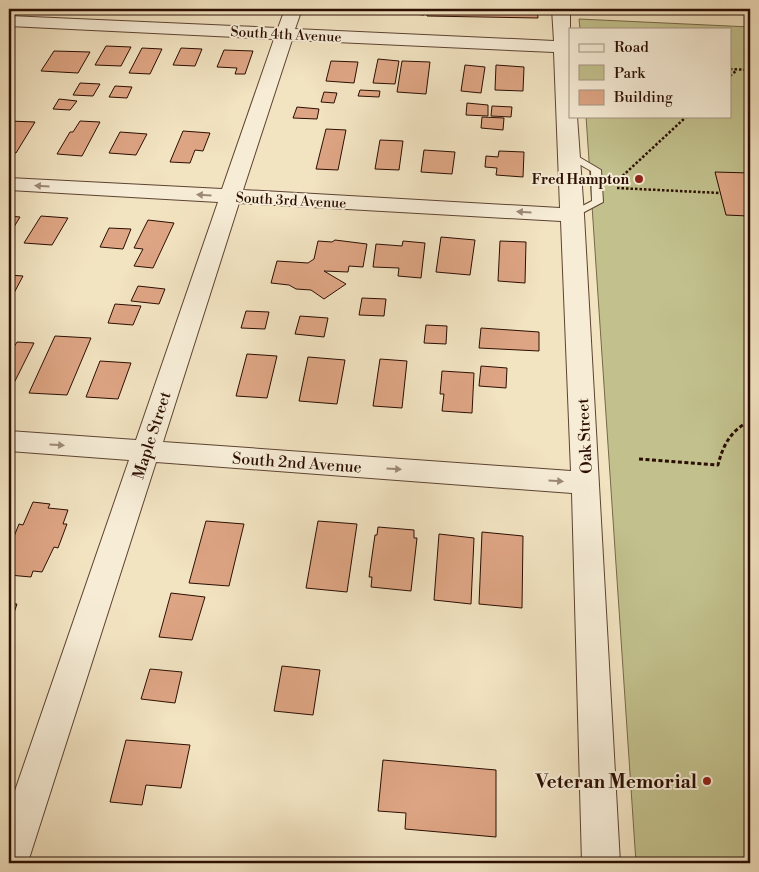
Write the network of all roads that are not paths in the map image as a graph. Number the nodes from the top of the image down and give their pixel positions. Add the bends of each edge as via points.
1 (561, 9) edge
2 (19, 17) edge
3 (289, 21) edge
4 (9, 37) edge
5 (564, 46) junction
6 (9, 184) edge
7 (230, 196) junction
8 (573, 215) junction
9 (9, 441) edge
10 (146, 451) junction
11 (586, 483) junction
12 (9, 862) edge
13 (602, 863) edge

1 - 5 street, Oak Street
2 - 3 street, South 4th Avenue
2 - 4 street
3 - 5 street, South 4th Avenue
3 - 7 street, Maple Street
5 - 8 street, Oak Street
7 -> 6 street, South 3rd Avenue
8 -> 7 street, South 3rd Avenue
7 - 10 street, Maple Street
8 - 11 street, Oak Street
9 -> 10 street, South 2nd Avenue
10 -> 11 street, South 2nd Avenue
10 - 12 street, Maple Street
11 - 13 street, Oak Street

